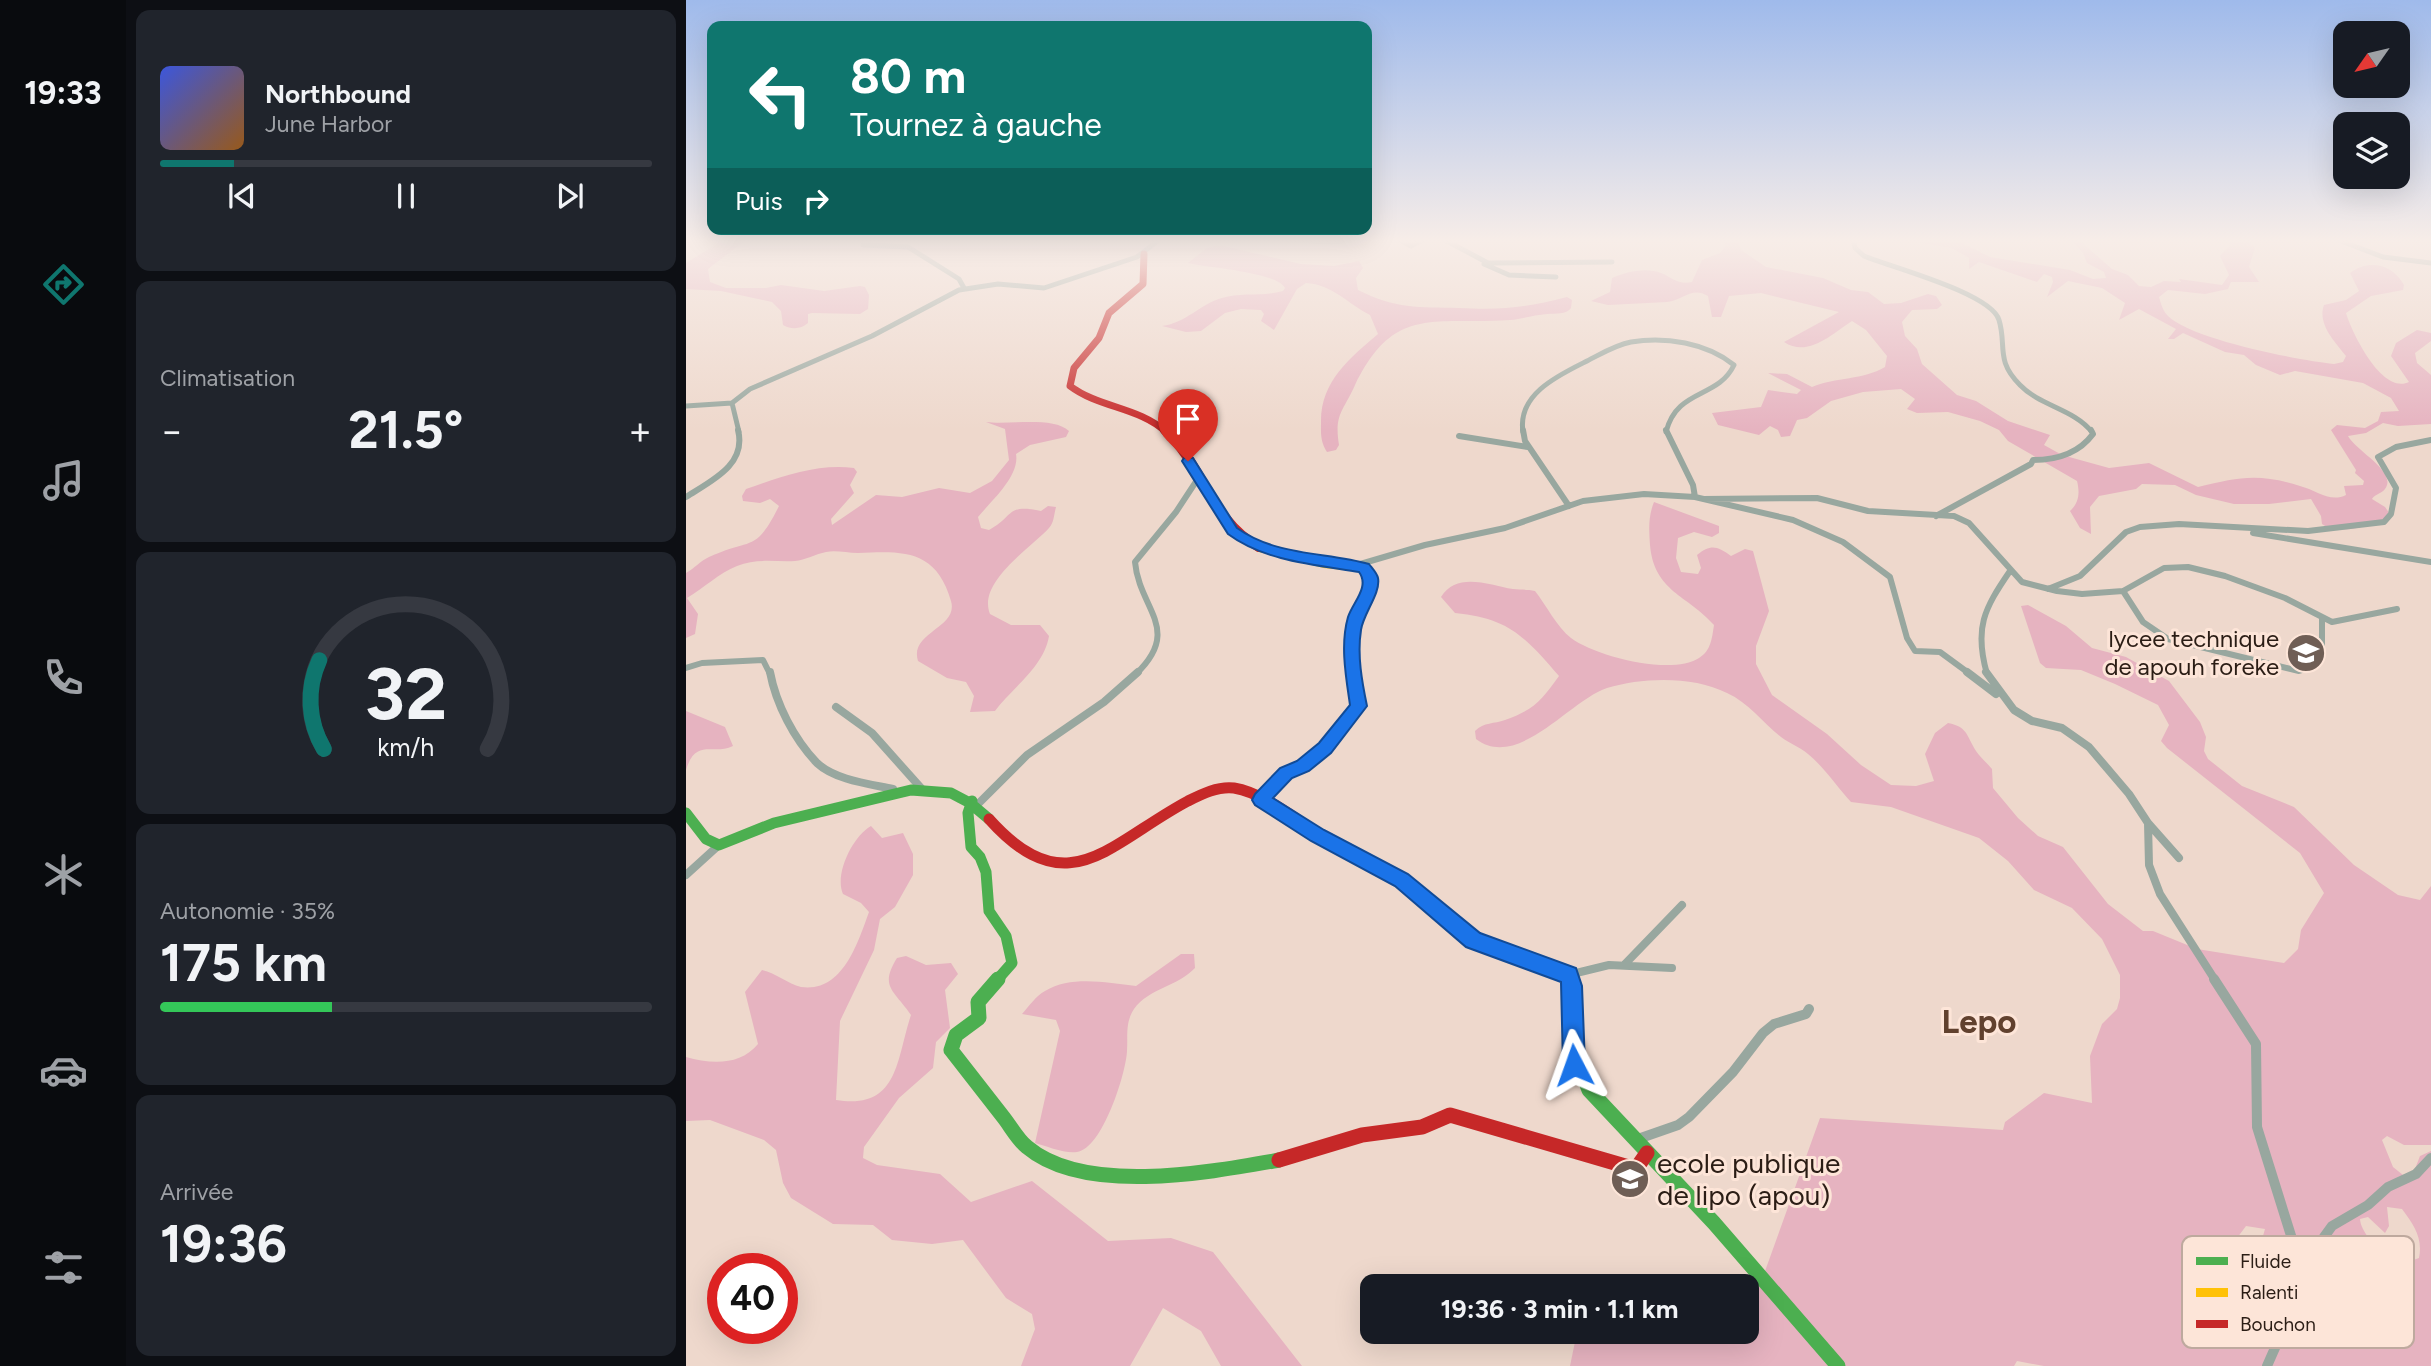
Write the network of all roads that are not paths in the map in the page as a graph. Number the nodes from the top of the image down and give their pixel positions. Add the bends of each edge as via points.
1 (932, 303) edge
2 (1121, 303) edge
3 (1979, 303) edge
4 (732, 403) junction
5 (686, 406) edge
6 (1459, 436) dead end
7 (2431, 440) edge
8 (1528, 447) junction
9 (1199, 477) junction
10 (686, 497) edge
11 (1695, 497) junction
12 (1703, 499) junction
13 (1569, 506) junction
14 (1936, 516) junction
15 (2232, 528) junction
16 (2431, 562) edge
17 (1357, 565) junction
18 (2010, 572) junction
19 (2048, 590) junction
20 (2123, 591) junction
21 (2397, 609) dead end
22 (2322, 618) junction
23 (686, 668) edge
24 (2000, 695) junction
25 (836, 707) dead end
26 (921, 788) junction
27 (901, 790) junction
28 (1261, 800) junction
29 (975, 803) junction
30 (686, 813) edge
31 (2148, 823) junction
32 (719, 845) junction
33 (2179, 858) dead end
34 (686, 875) edge
35 (1682, 905) dead end
36 (1625, 964) junction
37 (1672, 968) dead end
38 (1569, 975) junction
39 (1809, 1009) dead end
40 (1634, 1140) junction
41 (1647, 1153) junction
42 (2431, 1158) edge
43 (2291, 1236) edge
44 (2324, 1236) edge
45 (2275, 1348) edge
46 (1838, 1366) edge
47 (2267, 1366) edge

1 - 4 street via 872,337 757,385
2 - 9 street via 1109,313 1069,382 1081,395 1141,414 1161,426
3 - 14 street via 1999,318 1999,344 2013,380 2048,405 2080,420 2093,434 2084,446 2052,460 2033,460
4 - 5 street
4 - 10 street via 740,437 737,456 725,472
6 - 8 street
7 - 15 street via 2380,454 2381,466 2396,488 2391,514 2384,522 2320,531
8 - 11 street via 1522,423 1528,401 1566,371 1628,343 1659,341 1702,349 1734,365 1728,376 1683,400 1667,423 1666,432
8 - 13 street
9 - 17 street via 1233,531 1252,544 1305,559
9 - 29 street via 1135,562 1139,587 1158,627 1159,637 1149,660 1122,688 1027,755
11 - 12 street
11 - 13 street via 1616,496
12 - 14 street via 1817,498 1868,511
12 - 24 street via 1793,520 1843,542 1890,577 1907,638 1915,650 1941,652
13 - 17 street via 1505,528
14 - 18 street via 1954,516 1969,523
15 - 16 street
15 - 19 street via 2135,527 2080,576
17 - 28 street via 1371,577 1353,634 1359,706 1325,748 1286,773
18 - 19 street via 2022,582
18 - 24 street via 1994,594 1979,632 1986,673
19 - 20 street via 2082,594
20 - 22 street via 2164,568 2188,567 2285,598
20 - 22 street via 2142,623 2163,638 2298,671 2322,656
21 - 22 street via 2337,622
23 - 27 street via 763,660 782,712 818,764 854,781
24 - 31 street via 2028,719 2062,729 2089,747
25 - 26 street via 867,726
26 - 27 street
26 - 29 street via 940,789
27 - 32 street via 774,823
28 - 29 street via 1233,788 1201,793 1104,851 1060,865 1036,857 1002,834
28 - 38 street via 1401,880 1473,940
29 - 41 street via 968,813 971,847 986,872 989,911 1006,936 1012,963 978,1002 979,1018 954,1036 951,1050 991,1104 1040,1157 1083,1169 1173,1176 1295,1157 1352,1137 1422,1127 1450,1115 1632,1167
30 - 32 street via 706,839
31 - 33 street
31 - 43 street via 2148,865 2160,894 2256,1044 2257,1127
32 - 34 street
35 - 36 street
36 - 37 street
36 - 38 street
38 - 40 street via 1574,1065 1589,1090
39 - 40 street via 1763,1033 1689,1117
40 - 41 street
41 - 46 street
42 - 44 street via 2405,1182 2388,1187
45 - 47 street

